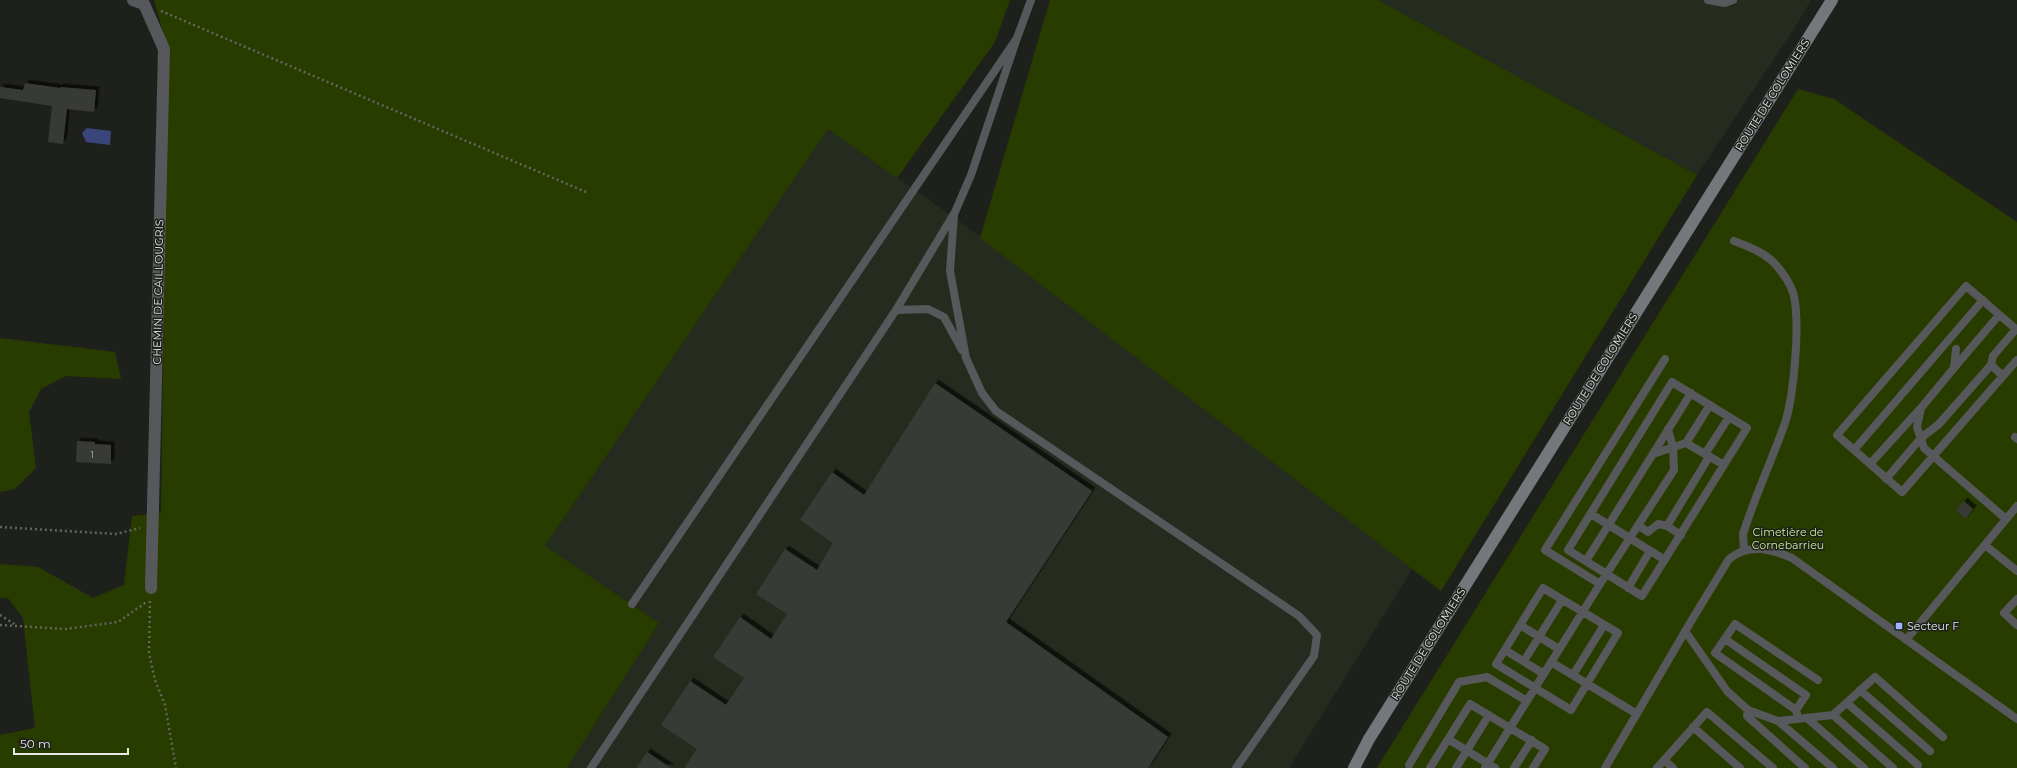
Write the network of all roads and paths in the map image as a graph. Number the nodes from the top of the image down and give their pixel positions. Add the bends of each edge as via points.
1 (1031, 0) edge
2 (1708, 0) edge
3 (1733, 0) edge
4 (1832, 0) edge
5 (140, 1) edge
6 (1017, 38) junction
7 (586, 192) dead end
8 (955, 212) junction
9 (1734, 240) dead end
10 (1983, 300) junction
11 (896, 310) junction
12 (1999, 315) junction
13 (2016, 330) edge
14 (1956, 349) dead end
15 (966, 358) junction
16 (1665, 359) dead end
17 (2017, 360) edge
18 (1991, 365) junction
19 (1954, 368) junction
20 (2003, 376) junction
21 (1691, 393) junction
22 (1710, 405) junction
23 (1921, 408) junction
24 (1729, 417) junction
25 (1668, 429) junction
26 (1921, 438) junction
27 (1686, 443) junction
28 (1673, 447) junction
29 (1854, 450) junction
30 (1653, 454) junction
31 (1707, 455) junction
32 (1934, 457) junction
33 (1870, 464) junction
34 (1724, 465) junction
35 (1886, 479) junction
36 (2017, 506) edge
37 (1591, 514) junction
38 (2006, 519) junction
39 (152, 524) junction
40 (1609, 525) junction
41 (1638, 525) junction
42 (1667, 526) junction
43 (0, 527) edge
44 (1680, 535) junction
45 (1630, 538) junction
46 (1985, 545) junction
47 (1744, 550) junction
48 (1650, 551) junction
49 (1665, 560) junction
50 (1586, 561) junction
51 (2017, 571) edge
52 (1606, 574) junction
53 (1600, 584) junction
54 (151, 588) joint
55 (1628, 588) junction
56 (1562, 600) junction
57 (150, 601) junction
58 (2016, 602) edge
59 (632, 604) dead end
60 (1582, 612) junction
61 (0, 615) edge
62 (0, 625) edge
63 (17, 625) junction
64 (1520, 625) junction
65 (1604, 625) junction
66 (2017, 625) edge
67 (1685, 631) junction
68 (1539, 637) junction
69 (1725, 639) junction
70 (1906, 640) junction
71 (1559, 649) junction
72 (1505, 650) junction
73 (1524, 662) junction
74 (1551, 662) junction
75 (1544, 674) junction
76 (1573, 675) junction
77 (1818, 680) dead end
78 (1587, 684) junction
79 (1535, 688) junction
80 (1860, 690) junction
81 (1526, 701) junction
82 (1847, 703) junction
83 (1748, 710) junction
84 (1796, 710) junction
85 (1637, 714) junction
86 (1489, 715) junction
87 (1833, 715) junction
88 (1807, 718) junction
89 (1798, 719) junction
90 (2017, 719) edge
91 (1778, 721) junction
92 (1511, 727) junction
93 (1693, 727) junction
94 (1944, 737) dead end
95 (1369, 739) junction
96 (1448, 739) junction
97 (1532, 740) junction
98 (1467, 750) junction
99 (1930, 751) dead end
100 (1664, 760) junction
101 (1918, 765) dead end
102 (1409, 766) dead end
103 (1489, 767) edge
104 (176, 768) edge
105 (591, 768) edge
106 (1236, 768) edge
107 (1347, 768) edge
108 (1354, 768) edge
109 (1430, 768) edge
110 (1456, 768) edge
111 (1514, 768) edge
112 (1533, 768) edge
113 (1605, 768) edge
114 (1657, 768) edge
115 (1673, 768) edge
116 (1740, 768) edge
117 (1773, 768) edge
118 (1805, 768) edge
119 (1832, 768) edge
120 (1864, 768) edge
121 (1893, 768) edge

1 - 6 lane
2 - 3 lane via 1725,4
4 - 95 main road, ROUTE DE COLOMIERS
5 - 7 path
5 - 39 street, CHEMIN DE CAILLOUGRIS via 164,49
6 - 8 lane via 971,175
6 - 59 lane
8 - 11 lane
8 - 15 lane via 950,271
9 - 47 lane via 1771,260 1785,277 1793,295 1796,319 1793,382 1785,422 1743,534
10 - 12 lane
10 - 29 lane
10 - 29 lane via 1966,286 1837,435
11 - 15 lane via 928,309 944,317
11 - 105 lane
12 - 13 lane
12 - 19 lane
13 - 18 lane via 1992,356
14 - 19 lane
15 - 106 lane via 982,393 996,411 1299,616 1317,636 1314,656
16 - 53 lane via 1544,550
17 - 20 lane
18 - 20 lane
18 - 26 lane via 1939,424
19 - 23 lane
20 - 32 lane
21 - 22 lane
21 - 25 lane
21 - 37 lane via 1672,382
22 - 24 lane
22 - 27 lane
23 - 26 lane via 1917,427
23 - 33 lane
24 - 31 lane
24 - 34 lane via 1747,428
25 - 28 lane
25 - 30 lane
26 - 32 lane via 1924,448
26 - 35 lane
27 - 28 lane
27 - 31 lane
28 - 30 lane
28 - 41 lane via 1674,470
29 - 33 lane
30 - 40 lane
31 - 34 lane
31 - 42 lane
32 - 35 lane via 1902,492
32 - 38 lane
33 - 35 lane
34 - 44 lane
36 - 38 lane
37 - 40 lane
37 - 50 lane via 1568,550
38 - 46 lane
39 - 43 path via 116,534
39 - 54 street, CHEMIN DE CAILLOUGRIS
40 - 45 lane
40 - 50 lane
41 - 42 lane via 1648,532 1658,524
41 - 45 lane
42 - 44 lane
44 - 49 lane
45 - 48 lane
45 - 52 lane
46 - 51 lane
46 - 70 lane
47 - 67 lane via 1730,559
47 - 70 lane via 1763,549 1792,558
48 - 49 lane
48 - 55 lane
49 - 55 lane via 1642,596
50 - 52 lane
52 - 53 lane
52 - 55 lane
53 - 60 lane
54 - 57 path
56 - 60 lane
56 - 64 lane via 1543,588
56 - 68 lane
57 - 63 path via 118,622 65,629
57 - 104 path via 149,654 155,680 165,705
58 - 66 lane via 2004,614
60 - 65 lane
60 - 71 lane
61 - 63 path
62 - 63 path
64 - 68 lane
64 - 72 lane
65 - 76 lane
65 - 78 lane via 1618,633
67 - 83 lane via 1727,691
67 - 85 lane
68 - 71 lane
68 - 73 lane
69 - 77 lane via 1735,624
69 - 84 lane via 1715,653
69 - 84 lane via 1806,695
70 - 90 lane
71 - 74 lane
72 - 73 lane
72 - 79 lane via 1496,664
73 - 75 lane
74 - 75 lane
74 - 76 lane
75 - 79 lane
76 - 78 lane
78 - 79 lane via 1571,710
78 - 85 lane
79 - 81 lane
80 - 82 lane
80 - 94 lane via 1875,676
80 - 99 lane
81 - 92 lane
81 - 102 lane via 1487,676 1459,682
82 - 87 lane
82 - 101 lane
83 - 91 lane
83 - 118 lane via 1747,716
84 - 89 lane
85 - 113 lane
86 - 92 lane
86 - 96 lane via 1470,704
86 - 98 lane
87 - 88 lane
87 - 121 lane
88 - 89 lane
88 - 120 lane
89 - 91 lane
91 - 119 lane
92 - 97 lane
92 - 103 lane
93 - 100 lane
93 - 116 lane
93 - 117 lane via 1707,712
95 - 107 main road, ROUTE DE COLOMIERS
95 - 108 main road, ROUTE DE COLOMIERS
96 - 98 lane
96 - 109 lane
97 - 111 lane
97 - 112 lane via 1546,749
98 - 103 lane
98 - 110 lane
100 - 114 lane
100 - 115 lane

